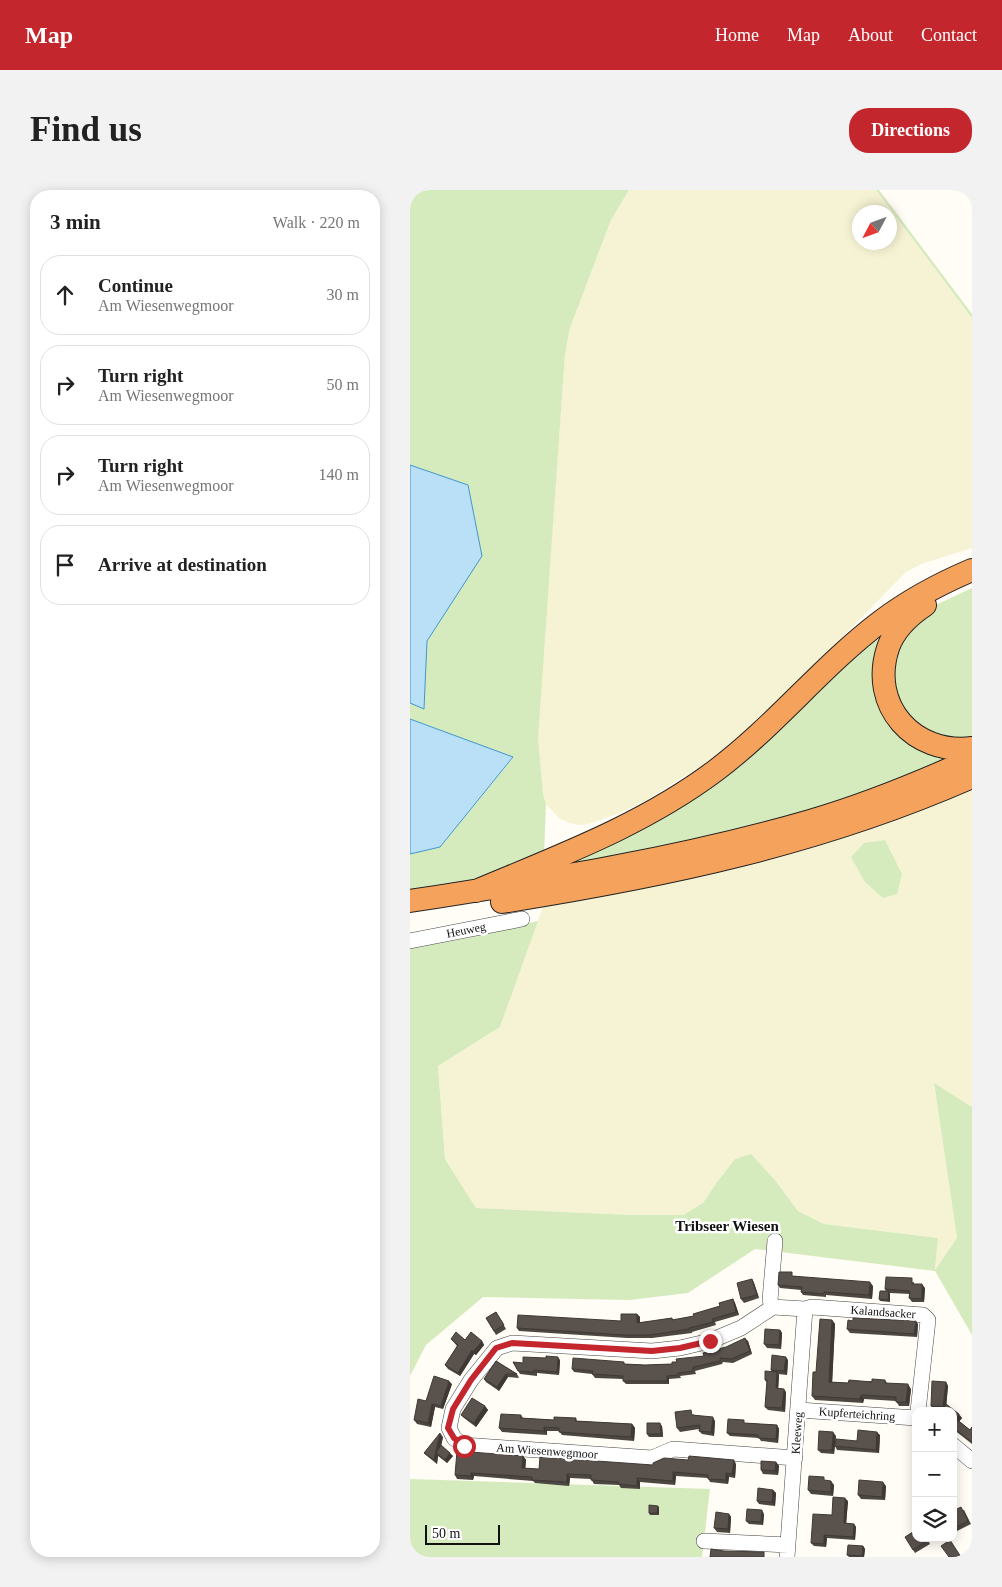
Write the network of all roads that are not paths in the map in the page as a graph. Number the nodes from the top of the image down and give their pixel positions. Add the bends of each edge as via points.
1 (972, 570) edge
2 (972, 586) edge
3 (972, 748) edge
4 (970, 774) edge
5 (476, 891) junction
6 (410, 900) edge
7 (410, 916) edge
8 (522, 919) dead end
9 (410, 941) edge
10 (775, 1241) dead end
11 (773, 1307) junction
12 (805, 1309) junction
13 (918, 1407) edge
14 (799, 1410) junction
15 (912, 1418) edge
16 (957, 1449) edge
17 (795, 1458) junction
18 (972, 1461) edge
19 (704, 1541) dead end
20 (788, 1551) edge

1 - 5 highway via 926,591 879,622 750,743 673,800 602,838
2 - 3 highway via 938,597 911,616 889,646 884,678 893,711 915,735 944,748
4 - 5 highway via 756,836 638,863
4 - 7 highway via 933,794 867,819 702,866 584,889
5 - 6 highway
8 - 9 street, Heuweg
10 - 11 street via 770,1300
11 - 12 street
11 - 17 street, Am Wiesenwegmoor via 741,1328 710,1341 680,1348 652,1351 512,1343 496,1348 453,1409 448,1428 464,1446 652,1458 673,1449
12 - 13 street, Kalandsacker via 923,1314 928,1320
12 - 14 street, Kleeweg
14 - 15 street, Kupferteichring
14 - 17 street, Kleeweg
16 - 18 street
17 - 20 street, Kleeweg
19 - 20 street

